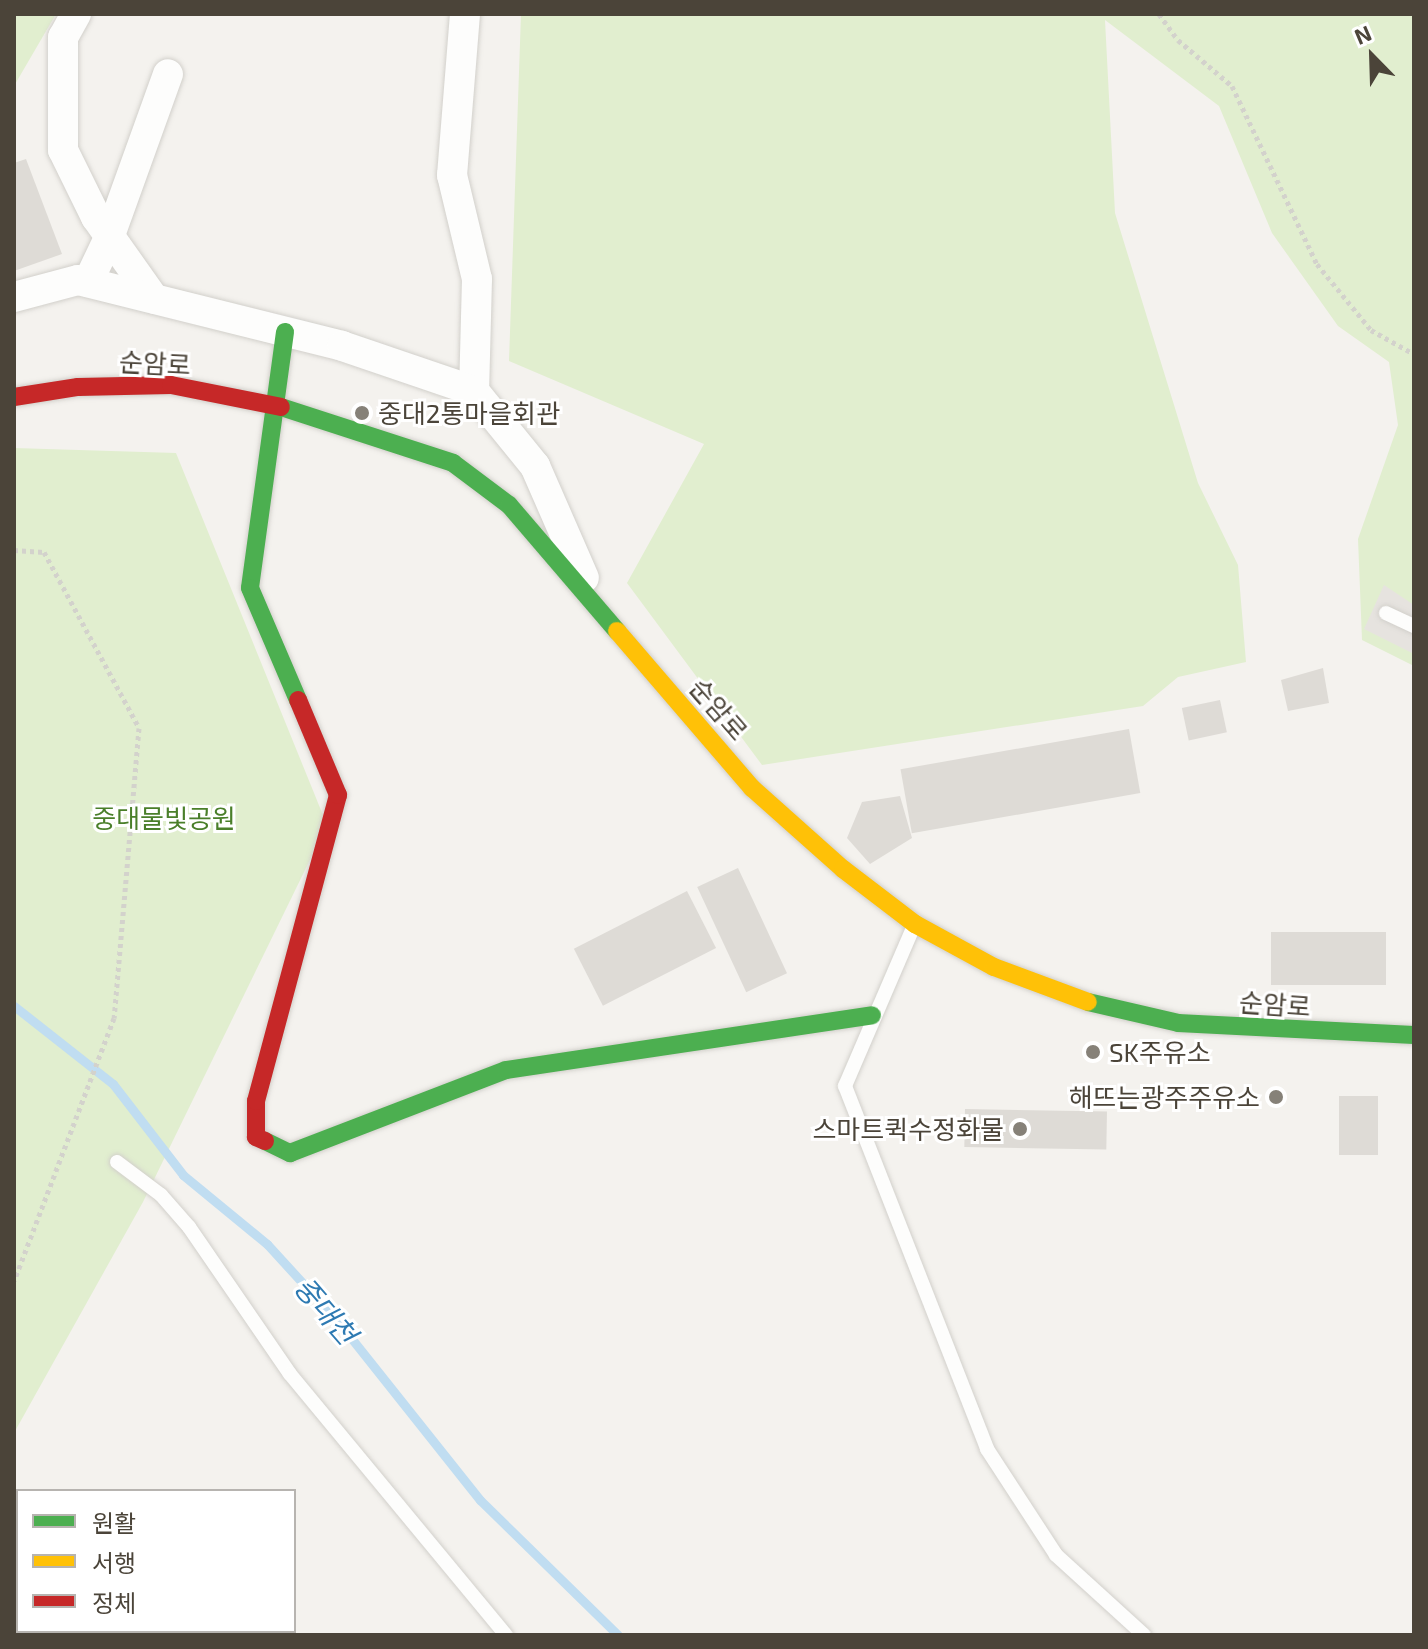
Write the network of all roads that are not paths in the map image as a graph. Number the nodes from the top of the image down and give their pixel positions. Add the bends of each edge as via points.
1 (76, 14) edge
2 (465, 14) edge
3 (168, 74) dead end
4 (109, 238) junction
5 (88, 282) junction
6 (14, 297) edge
7 (154, 299) junction
8 (285, 332) junction
9 (474, 391) junction
10 (14, 397) edge
11 (275, 405) junction
12 (597, 609) junction
13 (1386, 613) dead end
14 (1414, 626) edge
15 (915, 924) junction
16 (872, 1015) junction
17 (1414, 1035) edge
18 (117, 1162) dead end
19 (506, 1635) edge
20 (1144, 1635) edge

1 - 4 street via 63,37 63,150
2 - 9 street via 452,175 477,279
3 - 4 street
4 - 5 street
4 - 7 street
5 - 6 street
5 - 7 street
7 - 8 street
8 - 9 street
8 - 11 street
9 - 12 street via 535,466
10 - 11 street, 순암로 via 78,387 171,385
11 - 12 street, 순암로 via 453,463 509,505
11 - 16 street via 250,588 338,795 256,1101 256,1137 290,1153 506,1070
12 - 15 street, 순암로 via 752,788
13 - 14 lane
15 - 16 lane
15 - 17 street, 순암로 via 994,967 1082,1001 1164,1020 1291,1032
16 - 20 lane via 845,1086 987,1449 1056,1555
18 - 19 lane via 161,1195 189,1227 290,1374

